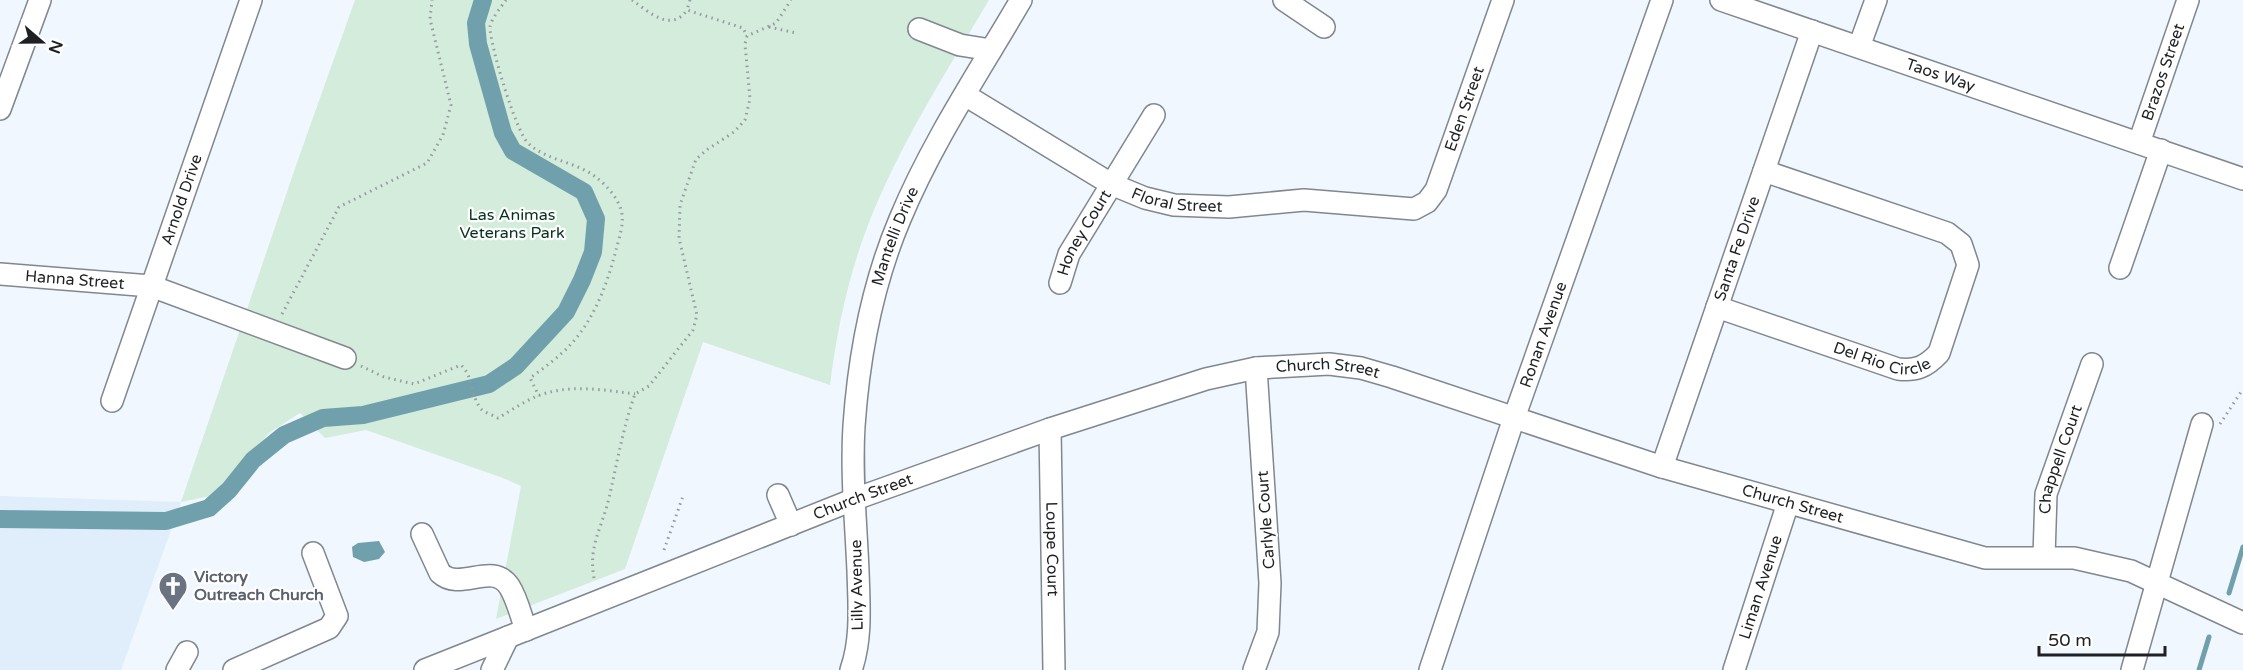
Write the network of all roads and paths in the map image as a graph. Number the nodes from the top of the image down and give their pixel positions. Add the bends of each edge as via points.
1 (40, 0) edge
2 (251, 0) edge
3 (432, 0) edge
4 (506, 0) edge
5 (632, 0) edge
6 (690, 0) edge
7 (791, 0) edge
8 (1021, 0) edge
9 (1284, 0) edge
10 (1503, 0) edge
11 (1662, 0) edge
12 (1721, 0) edge
13 (1876, 0) edge
14 (2188, 0) edge
15 (687, 10) junction
16 (768, 26) junction
17 (1324, 27) dead end
18 (919, 29) dead end
19 (1812, 31) junction
20 (796, 33) dead end
21 (747, 36) junction
22 (1859, 47) junction
23 (991, 50) junction
24 (965, 95) junction
25 (0, 110) edge
26 (1154, 115) dead end
27 (2139, 143) junction
28 (2161, 150) junction
29 (1764, 171) junction
30 (2243, 179) edge
31 (1111, 184) junction
32 (1414, 209) joint
33 (2120, 268) dead end
34 (0, 274) edge
35 (1060, 283) dead end
36 (151, 286) junction
37 (1717, 307) junction
38 (272, 331) junction
39 (345, 358) joint
40 (2092, 364) dead end
41 (1256, 368) junction
42 (2243, 388) edge
43 (634, 394) junction
44 (539, 396) junction
45 (112, 401) dead end
46 (1514, 418) junction
47 (2202, 424) joint
48 (1050, 429) junction
49 (1662, 467) junction
50 (683, 495) dead end
51 (778, 495) dead end
52 (855, 499) junction
53 (1788, 503) junction
54 (792, 525) junction
55 (422, 534) dead end
56 (664, 550) dead end
57 (313, 554) dead end
58 (2044, 557) junction
59 (594, 578) dead end
60 (2158, 582) junction
61 (2243, 623) edge
62 (517, 633) junction
63 (450, 665) edge
64 (234, 670) edge
65 (425, 670) edge
66 (492, 670) edge
67 (851, 670) edge
68 (1054, 670) edge
69 (1254, 670) edge
70 (1430, 670) edge
71 (1734, 670) edge
72 (2132, 670) edge

1 - 25 street
2 - 36 street, Arnold Drive
3 - 38 path via 430,19 451,105 443,135 427,163 339,207
4 - 44 path via 490,26 494,52 518,128 527,143 538,151 579,166 597,178 622,211 621,231 606,285 592,317 563,352 530,378
5 - 15 path via 662,19 673,21 682,18
6 - 15 path
7 - 16 path via 776,22
8 - 23 street, Mantelli Drive
9 - 17 street
10 - 32 street, Eden Street via 1437,190
11 - 46 street, Ronan Avenue
12 - 19 street, Taos Way
13 - 22 street
14 - 27 street, Brazos Street
15 - 21 path via 743,28
16 - 20 path
16 - 21 path
18 - 23 street via 960,45
19 - 22 street, Taos Way
19 - 29 street, Santa Fe Drive
21 - 43 path via 750,99 745,120 696,159 680,205 679,238 697,315 693,330 650,386
22 - 27 street, Taos Way
23 - 24 street, Mantelli Drive
24 - 31 street, Floral Street
24 - 52 street, Mantelli Drive via 917,182 874,294 857,390
26 - 31 street, Honey Court
27 - 28 street, Taos Way
28 - 30 street, Taos Way
28 - 33 street
29 - 37 street, Santa Fe Drive
29 - 37 street, Del Rio Circle via 1947,233 1961,244 1968,265 1939,353 1920,369 1898,369
31 - 32 street, Floral Street via 1174,205 1229,207 1304,200
31 - 35 street, Honey Court via 1069,254
34 - 36 street, Hanna Street
36 - 38 street, Hanna Street
36 - 45 street, Arnold Drive
37 - 49 street, Santa Fe Drive
38 - 39 street, Hanna Street
39 - 44 path via 384,377 414,384 461,364 468,371 482,410 498,418
40 - 58 street, Chappell Court via 2046,494
41 - 46 street, Church Street via 1329,364 1361,368
41 - 48 street, Church Street via 1206,379
41 - 69 street, Carlyle Court via 1270,583 1268,632
42 - 47 path via 2219,427
43 - 44 path via 584,388
43 - 59 path via 593,546
46 - 49 street, Church Street
46 - 70 street, Ronan Avenue
47 - 60 street
48 - 52 street, Church Street
48 - 68 street, Loupe Court
49 - 53 street, Church Street
50 - 56 path
51 - 54 street
52 - 54 street, Church Street
52 - 67 street, Lilly Avenue via 859,604
53 - 58 street, Church Street via 1985,558
53 - 71 street, Liman Avenue
54 - 62 street, Church Street
55 - 62 street via 445,578 452,581 493,575 503,579 509,586
57 - 64 street via 337,616 329,628
58 - 60 street, Church Street via 2104,563
60 - 61 street, Church Street
60 - 72 street
62 - 63 street, Church Street
62 - 66 street
63 - 65 street, Church Street

